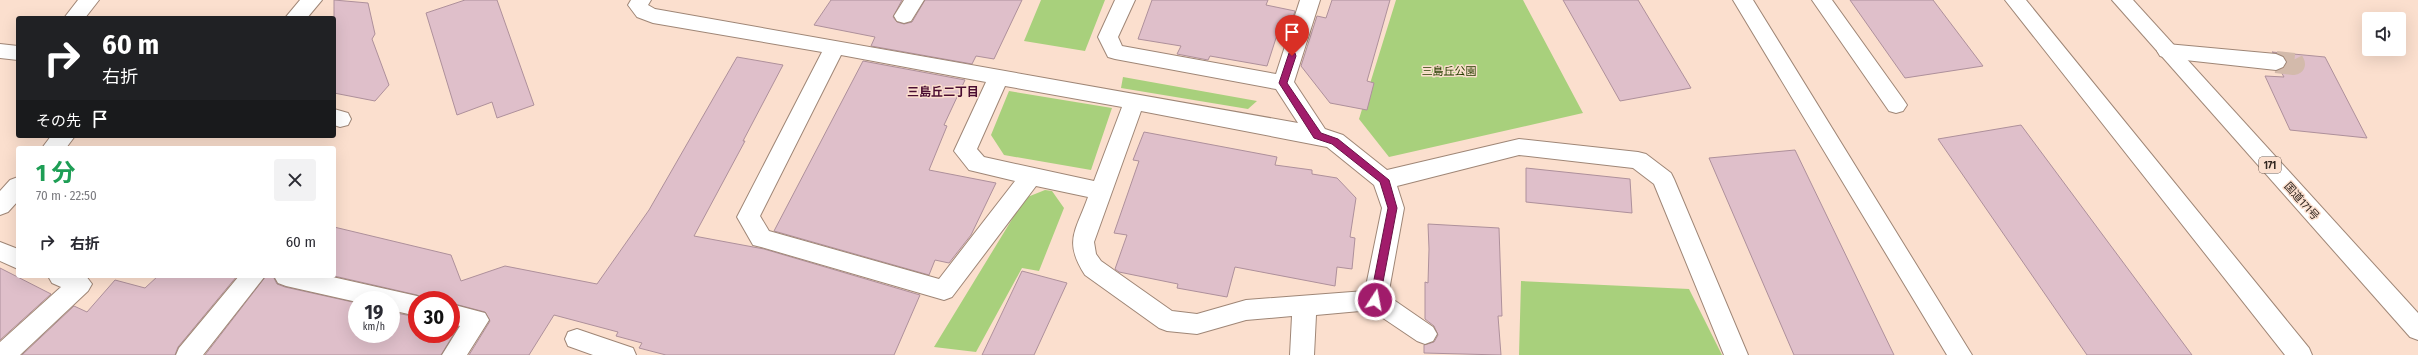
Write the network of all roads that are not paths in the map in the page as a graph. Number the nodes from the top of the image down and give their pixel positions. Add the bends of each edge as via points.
1 (89, 0) edge
2 (312, 0) edge
3 (1125, 0) edge
4 (1310, 0) edge
5 (1743, 0) edge
6 (1822, 0) edge
7 (2015, 0) edge
8 (2122, 0) edge
9 (635, 2) edge
10 (76, 16) edge
11 (297, 16) edge
12 (835, 47) junction
13 (2168, 51) junction
14 (2276, 62) tunnel mouth
15 (999, 77) junction
16 (1283, 83) junction
17 (1134, 102) junction
18 (1896, 105) dead end
19 (1318, 135) junction
20 (62, 138) edge
21 (55, 146) edge
22 (1031, 176) junction
23 (1384, 180) junction
24 (16, 188) edge
25 (1101, 191) junction
26 (0, 206) edge
27 (0, 251) edge
28 (16, 258) edge
29 (65, 278) edge
30 (251, 278) edge
31 (295, 278) edge
32 (352, 291) edge
33 (1375, 300) junction
34 (1305, 305) junction
35 (460, 316) edge
36 (2418, 330) edge
37 (1424, 334) dead end
38 (578, 339) dead end
39 (3, 355) edge
40 (188, 355) edge
41 (454, 355) edge
42 (624, 355) edge
43 (1302, 355) edge
44 (1736, 355) edge
45 (1960, 355) edge
46 (2300, 355) edge

1 - 10 main road
2 - 11 main road
3 - 16 main road via 1108,37 1115,52
4 - 16 main road
5 - 45 main road
6 - 18 main road
7 - 46 main road
8 - 13 main road, 国道171号 / 171
9 - 12 main road via 645,14 653,16
12 - 15 main road
12 - 22 main road via 748,217 761,238 944,290
13 - 14 main road
13 - 36 main road, 国道171号 / 171
15 - 17 main road
15 - 22 main road via 965,151 977,164
16 - 19 main road
17 - 19 main road
17 - 25 main road
19 - 23 main road via 1335,141
20 - 21 main road
22 - 25 main road
23 - 33 main road via 1393,208
23 - 44 main road via 1519,147 1638,160 1663,179
24 - 26 main road
25 - 34 main road via 1084,242 1085,256 1092,268 1167,320 1197,324 1246,310
27 - 28 main road
29 - 39 main road via 80,284
30 - 40 main road
31 - 32 main road
33 - 34 main road
33 - 37 main road
34 - 43 main road
35 - 41 main road via 477,320
38 - 42 main road

